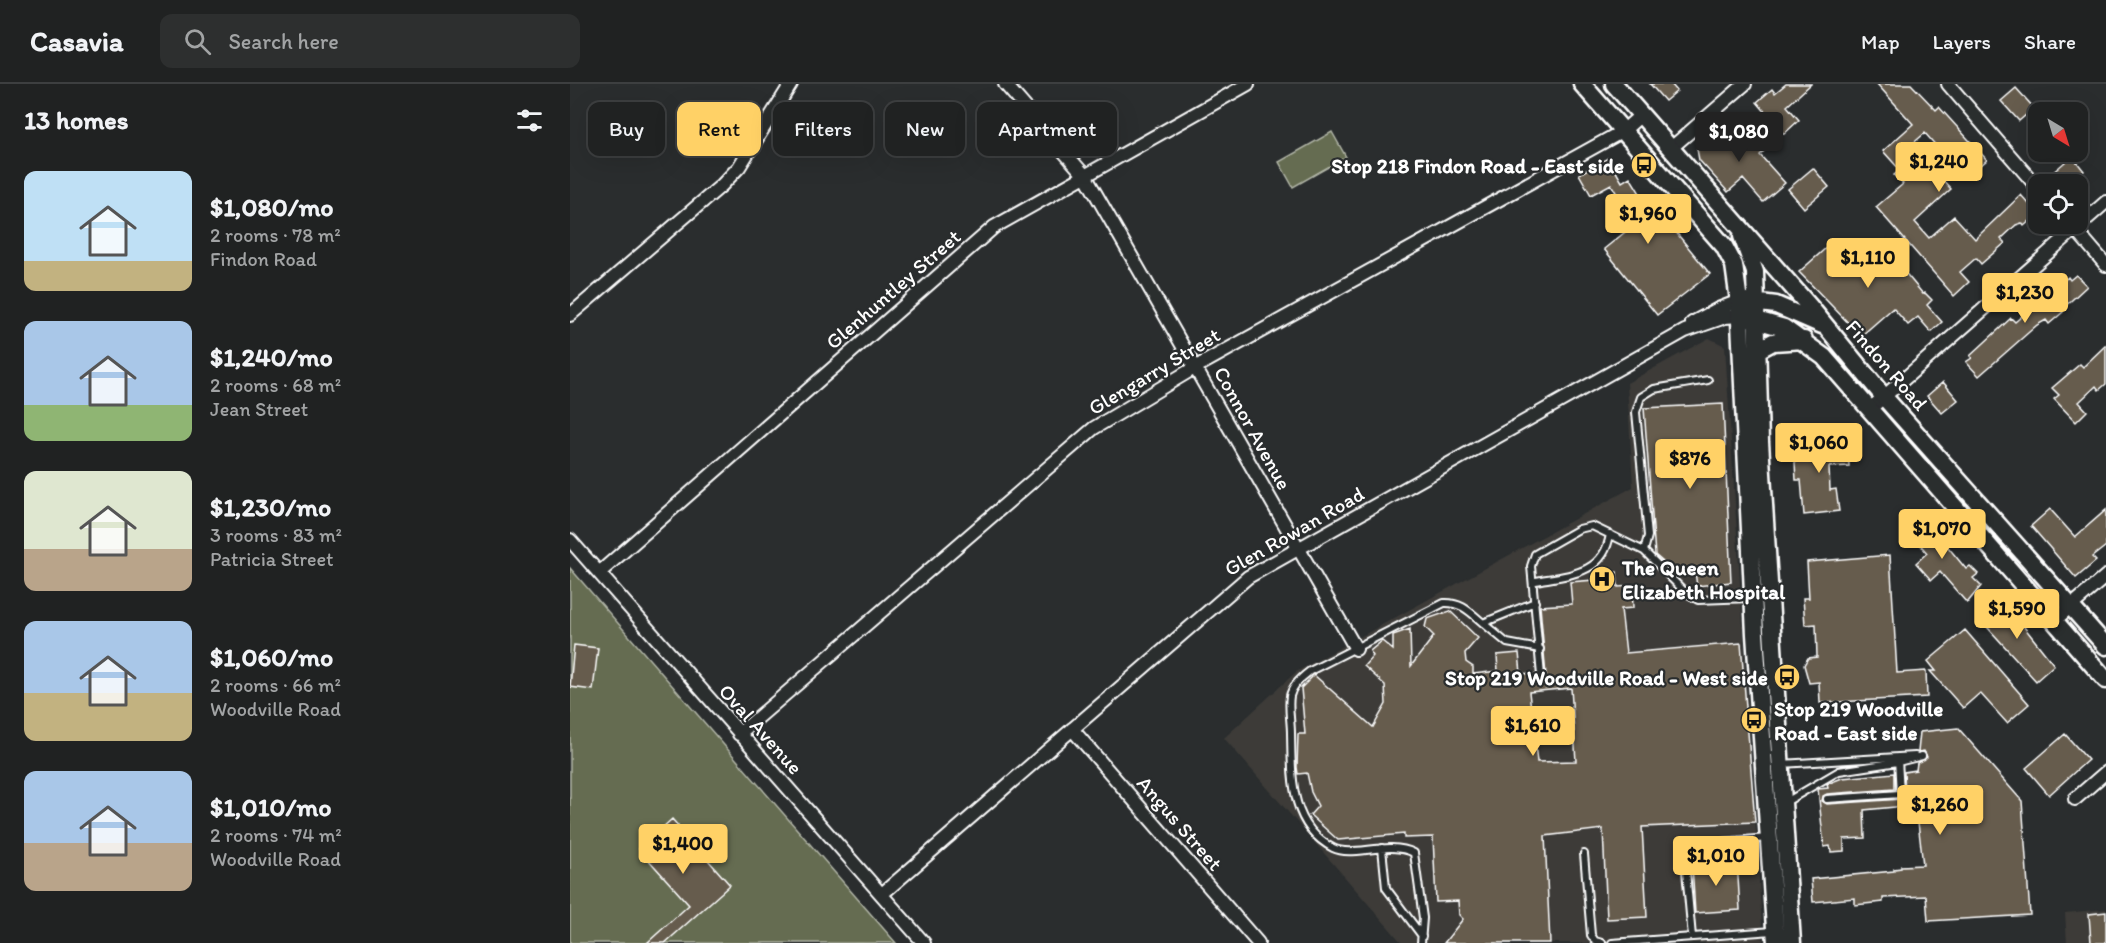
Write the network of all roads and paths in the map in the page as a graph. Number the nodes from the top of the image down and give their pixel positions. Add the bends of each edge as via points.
1 (791, 84) edge
2 (1005, 84) edge
3 (1248, 84) edge
4 (1582, 84) edge
5 (1614, 84) edge
6 (1745, 84) edge
7 (1948, 84) edge
8 (1641, 115) junction
9 (1623, 131) junction
10 (1670, 149) junction
11 (2028, 176) edge
12 (1086, 177) junction
13 (2106, 202) edge
14 (2088, 215) edge
15 (1737, 224) junction
16 (2063, 234) edge
17 (2079, 234) edge
18 (2106, 265) edge
19 (1747, 309) junction
20 (570, 315) edge
21 (1823, 325) junction
22 (1804, 340) junction
23 (1756, 351) junction
24 (1196, 367) junction
25 (1708, 380) dead end
26 (1884, 397) junction
27 (1870, 409) junction
28 (1610, 534) junction
29 (570, 540) edge
30 (1299, 549) junction
31 (1644, 550) junction
32 (598, 573) junction
33 (2106, 576) edge
34 (1535, 581) junction
35 (1753, 598) junction
36 (1770, 598) junction
37 (1535, 602) junction
38 (2072, 606) junction
39 (2054, 621) junction
40 (1483, 623) junction
41 (2106, 646) edge
42 (1356, 649) junction
43 (1540, 649) junction
44 (1541, 676) dead end
45 (2106, 680) edge
46 (1072, 729) junction
47 (739, 734) junction
48 (1898, 759) junction
49 (1780, 764) junction
50 (2106, 772) edge
51 (1827, 799) dead end
52 (2075, 799) dead end
53 (1782, 804) junction
54 (1769, 838) junction
55 (1382, 848) junction
56 (1584, 854) dead end
57 (882, 894) junction
58 (1692, 937) junction
59 (1783, 938) edge
60 (1422, 939) edge
61 (924, 943) edge
62 (1258, 943) edge
63 (1602, 943) edge
64 (1612, 943) edge

1 - 20 street via 739,167 722,185
2 - 12 street, Connor Avenue
3 - 12 street, Glenhuntley Street
4 - 9 main road
5 - 8 main road, Findon Road
6 - 10 street
7 - 11 street
8 - 9 street, Glengarry Street
8 - 10 main road, Findon Road
9 - 19 main road via 1724,246
9 - 24 street, Glengarry Street
10 - 15 main road, Findon Road
12 - 24 street, Connor Avenue
12 - 32 street, Glenhuntley Street via 994,227
13 - 14 street
15 - 19 main road via 1755,272
15 - 21 main road, Findon Road
16 - 26 street
17 - 18 street
19 - 21 main road via 1776,305
19 - 22 main road, Findon Road
19 - 23 main road
19 - 30 street, Glen Rowan Road via 1696,320 1685,331
19 - 35 main road
21 - 26 main road, Findon Road
22 - 23 main road via 1773,342
22 - 27 main road, Findon Road
23 - 36 main road
24 - 30 street, Connor Avenue
24 - 47 street, Glengarry Street via 1094,428
25 - 31 lane via 1654,389 1641,397 1636,412 1647,536
26 - 27 street
26 - 38 main road, Findon Road
27 - 39 main road, Findon Road
28 - 31 lane
28 - 34 lane via 1608,549 1581,573
28 - 34 lane via 1592,526 1579,529 1535,554 1531,566
29 - 32 street, Oval Avenue
30 - 42 street, Connor Avenue
30 - 46 street, Glen Rowan Road via 1235,587
31 - 35 lane via 1698,600
32 - 47 street, Oval Avenue
33 - 38 street
34 - 37 lane
35 - 36 lane
35 - 54 main road
36 - 49 main road
37 - 40 lane
37 - 43 lane
38 - 39 street
38 - 41 main road, Findon Road
39 - 45 main road, Findon Road
40 - 42 lane via 1464,607 1444,603
40 - 43 lane via 1506,643
42 - 55 lane via 1310,671 1290,696 1292,778 1300,814 1326,844 1347,850
43 - 44 lane
46 - 57 street, Glen Rowan Road
46 - 62 street, Angus Street
47 - 57 street, Oval Avenue
48 - 49 lane
48 - 51 lane via 1900,794
48 - 53 lane via 1839,771
49 - 53 main road
50 - 52 street
53 - 59 main road
54 - 58 lane via 1697,844 1688,849 1685,860
54 - 59 main road
55 - 60 lane via 1386,888
55 - 60 lane via 1414,853 1420,883
56 - 63 lane via 1590,934
57 - 61 street, Oval Avenue
58 - 59 lane
58 - 64 lane

